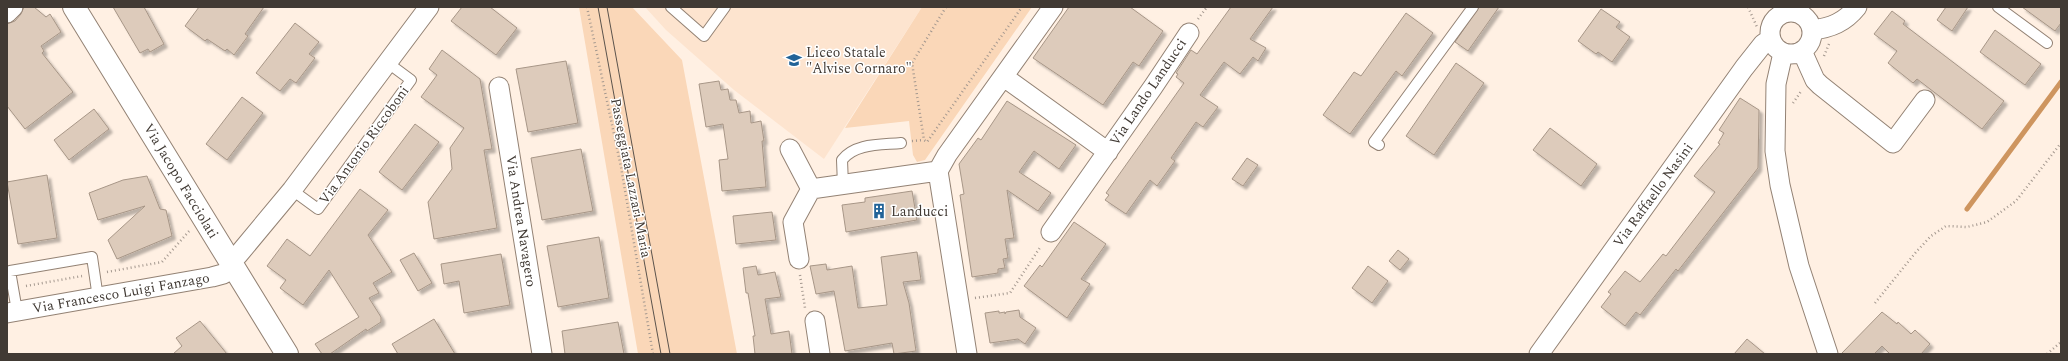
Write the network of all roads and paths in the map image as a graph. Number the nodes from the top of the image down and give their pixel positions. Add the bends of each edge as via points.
1 (13, 7) edge
2 (74, 7) edge
3 (429, 7) edge
4 (587, 7) edge
5 (671, 7) edge
6 (725, 7) edge
7 (946, 7) edge
8 (1022, 7) edge
9 (1053, 7) edge
10 (1473, 7) edge
11 (1748, 7) edge
12 (1856, 7) edge
13 (1998, 7) edge
14 (1775, 11) edge
15 (7, 13) edge
16 (1812, 30) junction
17 (1189, 33) dead end
18 (1764, 33) junction
19 (2047, 43) dead end
20 (1793, 52) junction
21 (388, 63) junction
22 (1004, 77) junction
23 (499, 87) dead end
24 (1926, 100) dead end
25 (901, 142) dead end
26 (2061, 143) edge
27 (1379, 145) dead end
28 (790, 149) dead end
29 (1108, 152) junction
30 (938, 171) junction
31 (843, 184) junction
32 (811, 189) junction
33 (292, 190) junction
34 (1050, 232) joint
35 (799, 259) joint
36 (231, 265) junction
37 (98, 298) junction
38 (959, 301) junction
39 (1874, 302) dead end
40 (12, 312) edge
41 (815, 321) joint
42 (2061, 342) edge
43 (287, 354) edge
44 (542, 354) edge
45 (653, 354) edge
46 (820, 354) edge
47 (967, 354) edge
48 (1538, 354) edge
49 (1828, 354) edge
50 (2047, 354) edge

1 - 15 street
2 - 36 main road, Via Jacopo Facciolati
3 - 21 street
4 - 45 path, Passeggiata Lazzari Maria via 621,167
5 - 6 lane via 704,36
7 - 8 path via 912,63 924,140 927,142
9 - 22 street
10 - 27 lane via 1374,142
11 - 18 path
12 - 16 street via 1848,18 1837,24
13 - 19 lane
14 - 16 street via 1802,14 1811,24
14 - 18 street via 1770,27
16 - 20 street via 1810,42
17 - 29 street, Via Lando Landucci
18 - 20 street via 1776,48
18 - 48 street, Via Raffaello Nasini via 1763,44
20 - 24 street via 1820,85 1893,142
20 - 49 street via 1776,84 1775,151 1799,266
21 - 33 street
21 - 33 lane, Via Antonio Riccoboni via 412,80 318,209
22 - 29 street, Via Lando Landucci
22 - 30 street
23 - 44 street, Via Andrea Navagero
25 - 31 lane via 858,148 847,153 842,160
26 - 39 path via 2016,201 1988,222 1967,227 1946,226 1931,236
28 - 32 street
29 - 34 street, Via Lando Landucci
30 - 31 street
30 - 38 street
31 - 32 street
32 - 35 street via 793,222
33 - 36 street
34 - 38 path via 1010,292
35 - 41 path via 806,313
36 - 37 street, Via Francesco Luigi Fanzago via 217,276
36 - 43 main road, Via Jacopo Facciolati
37 - 40 street, Via Francesco Luigi Fanzago
37 - 40 lane via 92,257 10,271
38 - 47 street
41 - 46 street
42 - 50 path

